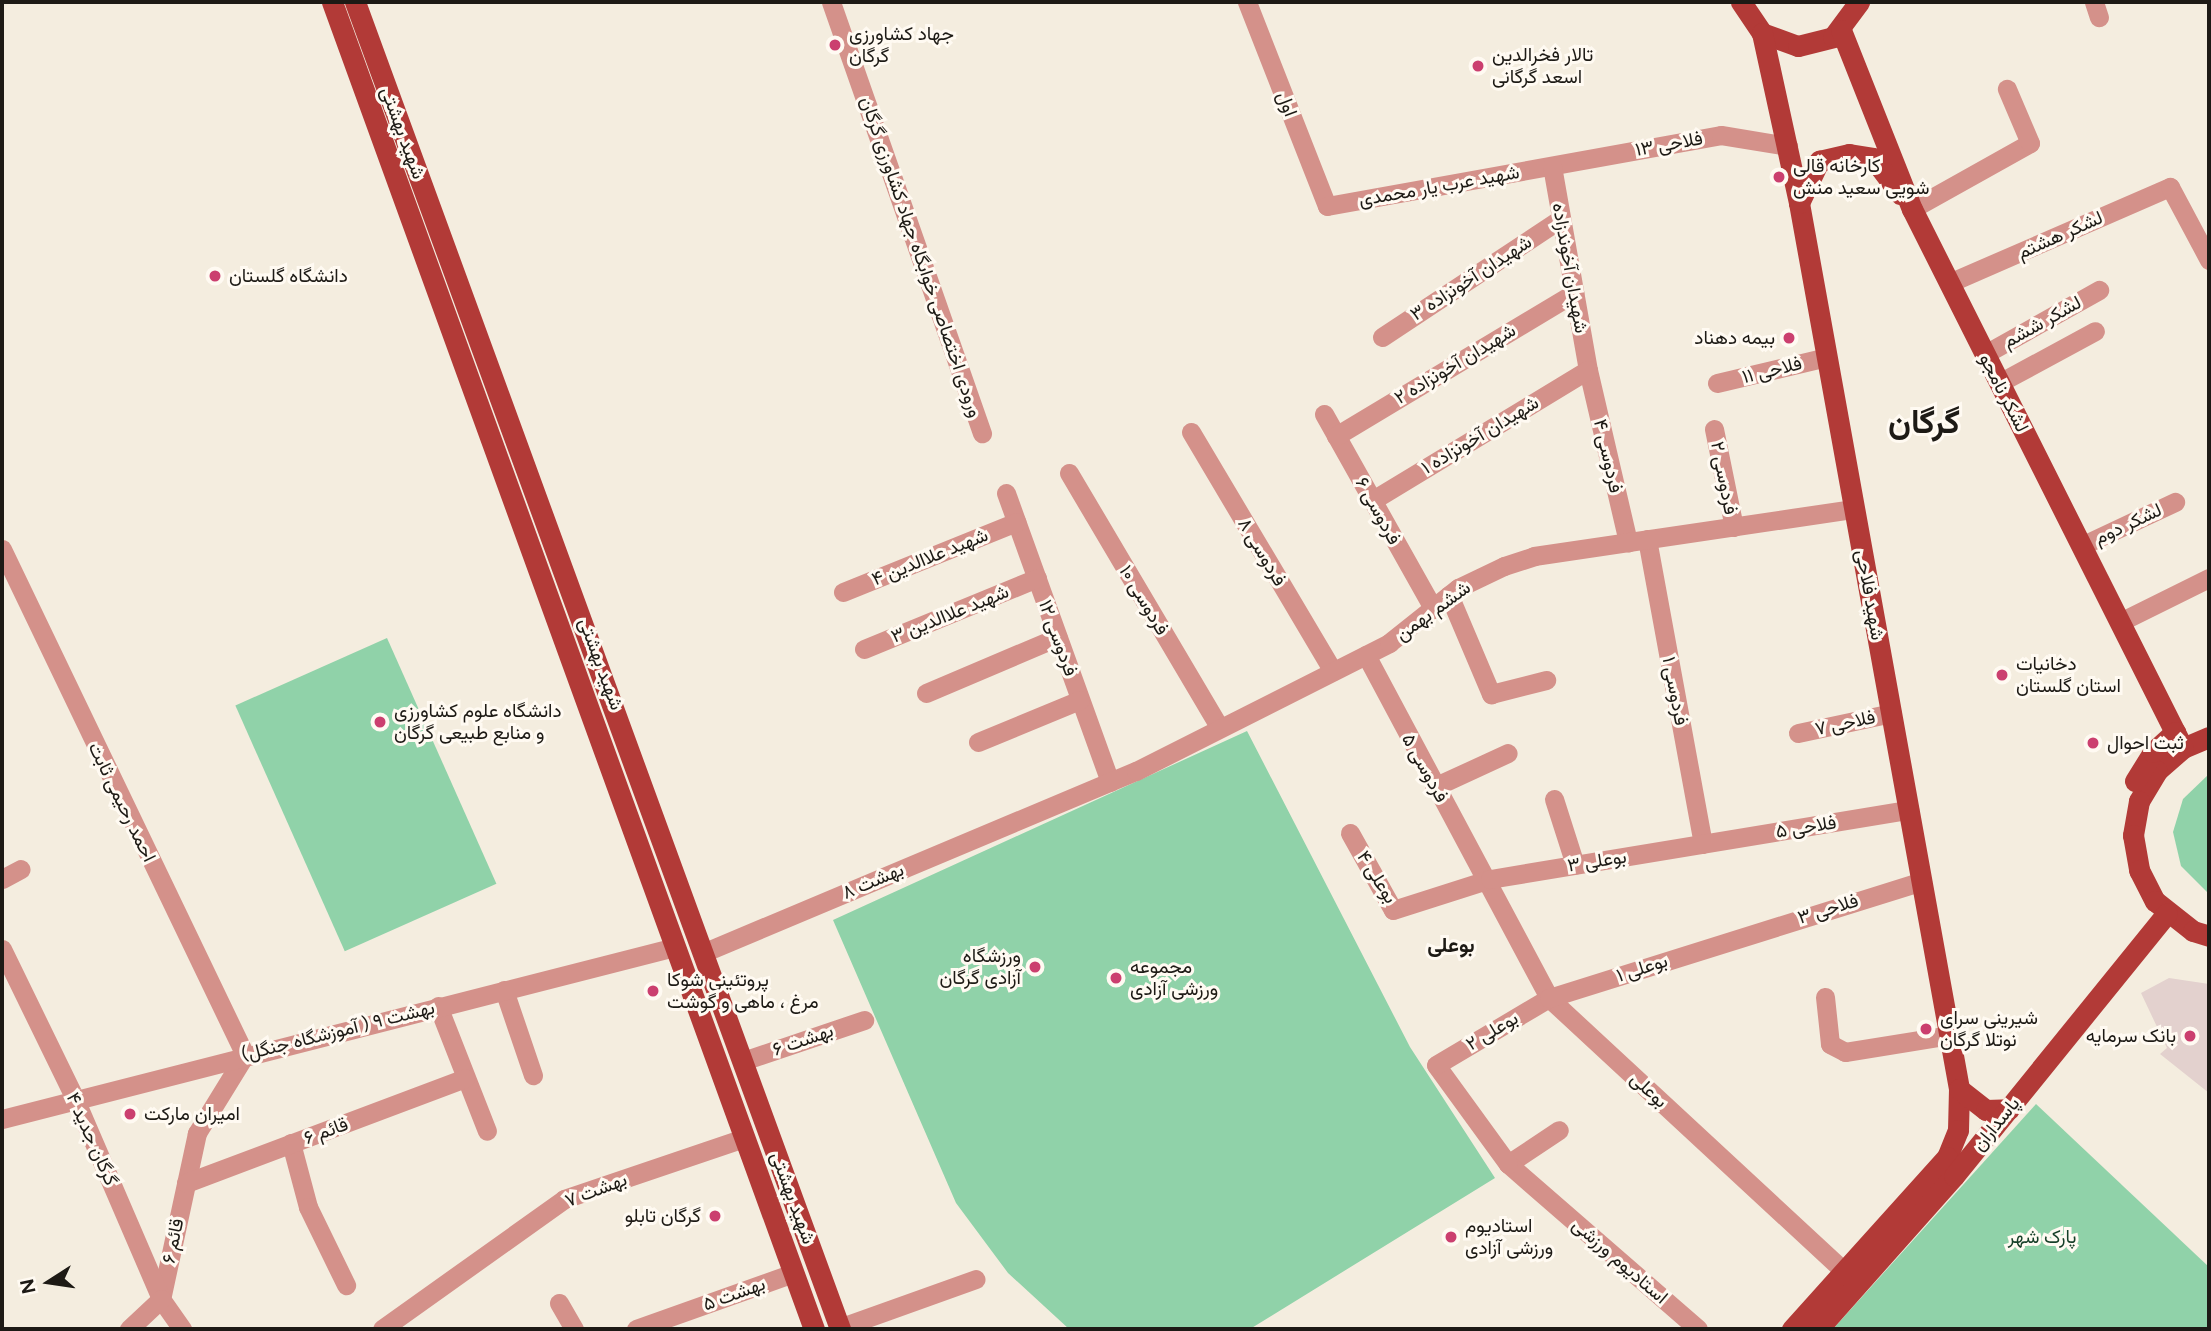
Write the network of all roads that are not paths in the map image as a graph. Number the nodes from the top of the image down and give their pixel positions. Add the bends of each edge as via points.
1 (332, 2) edge
2 (355, 2) edge
3 (831, 2) edge
4 (1247, 2) edge
5 (1741, 2) edge
6 (1859, 2) edge
7 (1842, 30) junction
8 (1762, 33) junction
9 (2007, 89) dead end
10 (1787, 145) junction
11 (1552, 166) junction
12 (1798, 203) junction
13 (1327, 206) joint
14 (1912, 209) junction
15 (1560, 219) junction
16 (2209, 260) edge
17 (1950, 283) junction
18 (2099, 290) dead end
19 (1574, 293) junction
20 (2095, 331) dead end
21 (1382, 337) dead end
22 (1985, 354) junction
23 (1827, 357) junction
24 (1588, 370) junction
25 (1717, 383) dead end
26 (1999, 383) junction
27 (1324, 414) dead end
28 (1714, 429) dead end
29 (1191, 432) dead end
30 (982, 433) dead end
31 (1336, 436) junction
32 (1069, 473) dead end
33 (1006, 494) dead end
34 (1373, 500) junction
35 (2175, 502) dead end
36 (1854, 509) junction
37 (1016, 522) junction
38 (1734, 527) junction
39 (1637, 541) junction
40 (2081, 546) junction
41 (2, 549) edge
42 (1037, 578) junction
43 (2209, 578) edge
44 (844, 592) dead end
45 (1449, 595) junction
46 (1433, 608) junction
47 (2120, 622) junction
48 (1058, 637) junction
49 (864, 649) dead end
50 (1366, 655) junction
51 (1333, 671) junction
52 (1546, 680) dead end
53 (926, 693) dead end
54 (1080, 700) junction
55 (1892, 713) junction
56 (1220, 728) junction
57 (1798, 733) dead end
58 (2209, 737) edge
59 (2179, 740) junction
60 (978, 742) dead end
61 (1508, 753) dead end
62 (1110, 782) junction
63 (1434, 788) junction
64 (1554, 799) dead end
65 (1909, 810) junction
66 (1042, 811) joint
67 (1350, 833) dead end
68 (1703, 844) junction
69 (1574, 865) junction
70 (21, 869) dead end
71 (2, 879) edge
72 (1490, 879) junction
73 (1922, 881) junction
74 (2163, 918) junction
75 (2209, 936) edge
76 (1734, 937) joint
77 (675, 947) junction
78 (2, 949) edge
79 (705, 952) junction
80 (504, 990) junction
81 (1825, 997) dead end
82 (1549, 998) junction
83 (438, 1006) junction
84 (863, 1020) dead end
85 (1950, 1035) junction
86 (245, 1055) junction
87 (743, 1061) junction
88 (1436, 1065) joint
89 (533, 1075) dead end
90 (465, 1079) junction
91 (1959, 1088) junction
92 (75, 1099) junction
93 (2009, 1109) junction
94 (2, 1119) edge
95 (1559, 1130) dead end
96 (486, 1131) dead end
97 (744, 1138) junction
98 (291, 1143) junction
99 (1947, 1157) joint
100 (1508, 1164) junction
101 (186, 1183) junction
102 (793, 1273) junction
103 (1846, 1273) junction
104 (976, 1279) dead end
105 (346, 1285) dead end
106 (161, 1299) junction
107 (559, 1303) dead end
108 (129, 1329) edge
109 (182, 1329) edge
110 (382, 1329) edge
111 (574, 1329) edge
112 (636, 1329) edge
113 (814, 1329) edge
114 (840, 1329) edge
115 (1698, 1329) edge
116 (1792, 1329) edge
117 (1818, 1329) edge

1 - 77 main road, شهید بهشتی
2 - 79 main road, شهید بهشتی
3 - 30 street, ورودی اختصاصی خوابگاه جهاد کشاورزی گرگان
4 - 13 street, اول
5 - 8 main road
6 - 7 main road
7 - 8 main road via 1798,46
7 - 14 main road, لشکر نامجو
8 - 10 main road, شهید فلاحی
9 - 14 street via 2030,143
10 - 11 street, ۱۳ فلاحی via 1721,135
10 - 12 main road, شهید فلاحی
11 - 13 street, شهید عرب یار محمدی
11 - 15 street, شهیدان آخوندزاده
12 - 14 main road via 1819,161 1849,154 1873,158
12 - 23 main road, شهید فلاحی
14 - 17 main road, لشکر نامجو
15 - 19 street, شهیدان آخوندزاده
15 - 21 street, ۳ شهیدان آخونزاده
16 - 17 street, لشکر هشتم via 2170,187
17 - 22 main road, لشکر نامجو
18 - 22 street, لشکر ششم
19 - 24 street, شهیدان آخوندزاده
19 - 31 street, ۲ شهیدان آخونزاده
20 - 26 street
22 - 26 main road, لشکر نامجو
23 - 25 street, ۱۱ فلاحی
23 - 36 main road, شهید فلاحی
24 - 34 street, ۱ شهیدان آخونزاده
24 - 39 street, ۴ فردوسی
26 - 40 main road, لشکر نامجو
27 - 31 street, ۶ فردوسی
28 - 38 street, ۲ فردوسی
29 - 51 street, ۸ فردوسی
31 - 34 street, ۶ فردوسی
32 - 56 street, ۱۰ فردوسی
33 - 37 street, ۱۲ فردوسی
34 - 46 street, ۶ فردوسی
35 - 40 street, لشکر دوم
36 - 38 street, ششم بهمن
36 - 55 main road, شهید فلاحی
37 - 42 street, ۱۲ فردوسی
37 - 44 street, ۴ شهید علاالدین
38 - 39 street, ششم بهمن
39 - 45 street, ششم بهمن via 1534,556
39 - 68 street, ۱ فردوسی
40 - 47 main road, لشکر نامجو
41 - 86 street, احمد رحیمی ثابت
42 - 48 street, ۱۲ فردوسی
42 - 49 street, ۳ شهید علاالدین
43 - 47 street
45 - 46 street, ششم بهمن
45 - 52 street via 1491,694
46 - 50 street, ششم بهمن
47 - 59 main road, لشکر نامجو
48 - 53 street
48 - 54 street, ۱۲ فردوسی
50 - 51 street, ششم بهمن
50 - 63 street, ۵ فردوسی
51 - 56 street, ششم بهمن
54 - 60 street
54 - 62 street, ۱۲ فردوسی
55 - 57 street, ۷ فلاحی
55 - 65 main road, شهید فلاحی
56 - 62 street, ششم بهمن
58 - 59 main road
59 - 74 main road via 2147,785 2134,827 2139,870
61 - 63 street
62 - 66 street, ششم بهمن
63 - 72 street, ۵ فردوسی
64 - 69 street
65 - 68 street, ۵ فلاحی
65 - 73 main road, شهید فلاحی
66 - 79 street, ۸ بهشت
67 - 72 street, ۴ بوعلی via 1393,909
68 - 69 street, ۳ بوعلی
69 - 72 street, ۳ بوعلی
70 - 71 street
72 - 82 street, بوعلی via 1527,965
73 - 76 street, ۳ فلاحی
73 - 85 main road, شهید فلاحی
74 - 75 main road
74 - 93 main road, پاسداران
76 - 82 street, ۱ بوعلی
77 - 80 street, بهشت ۹ ( آموزشگاه جنگل)
77 - 97 main road, شهید بهشتی
78 - 92 street, گرگان جدید ۴
79 - 87 main road, شهید بهشتی
80 - 83 street, بهشت ۹ ( آموزشگاه جنگل)
80 - 89 street
81 - 85 street via 1830,1044 1845,1052
82 - 88 street, ۲ بوعلی
82 - 103 street, بوعلی
83 - 86 street, بهشت ۹ ( آموزشگاه جنگل)
83 - 90 street
84 - 87 street, ۶ بهشت
85 - 91 main road, شهید فلاحی
86 - 92 street, بهشت ۹ ( آموزشگاه جنگل)
86 - 101 street, ۶ قائم via 197,1133
87 - 114 main road, شهید بهشتی
88 - 100 street, استادیوم ورزشی
90 - 96 street
90 - 98 street, قائم ۶
91 - 93 main road via 1986,1110
91 - 99 main road, شهید فلاحی via 1958,1130
92 - 94 street, بهشت ۹ ( آموزشگاه جنگل)
92 - 106 street, گرگان جدید ۴
93 - 117 main road, پاسداران
95 - 100 street
97 - 102 main road, شهید بهشتی
97 - 110 street, بهشت ۷ via 564,1199
98 - 101 street, قائم ۶
98 - 105 street via 308,1207
99 - 103 main road, پاسداران
100 - 115 street, استادیوم ورزشی
101 - 106 street, ۶ قائم
102 - 112 street, بهشت ۵
102 - 113 main road, شهید بهشتی
103 - 116 main road, پاسداران
104 - 114 street
106 - 108 street
106 - 109 street, گرگان جدید ۴
107 - 111 street

